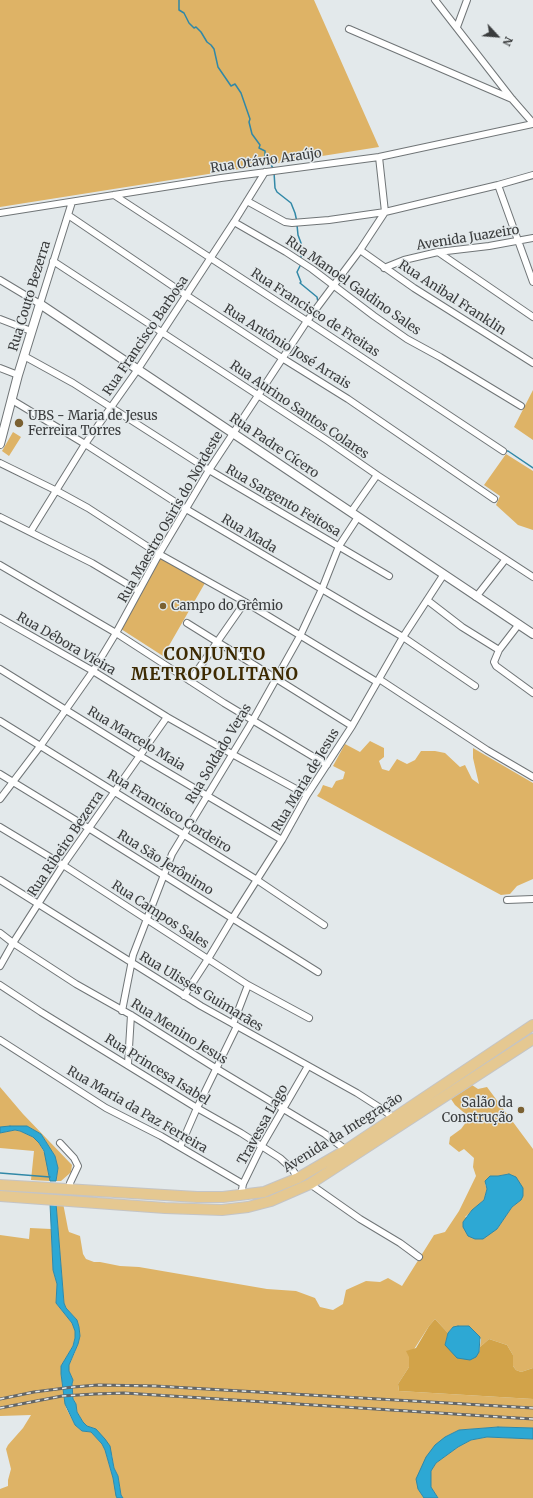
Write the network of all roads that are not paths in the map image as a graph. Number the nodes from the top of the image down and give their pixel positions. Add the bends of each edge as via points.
1 (434, 0) edge
2 (467, 0) edge
3 (457, 27) junction
4 (349, 29) dead end
5 (512, 99) junction
6 (533, 124) edge
7 (379, 157) junction
8 (265, 172) junction
9 (533, 175) edge
10 (498, 185) junction
11 (114, 195) junction
12 (247, 201) junction
13 (72, 202) junction
14 (385, 212) junction
15 (0, 213) edge
16 (68, 215) junction
17 (234, 222) junction
18 (533, 238) edge
19 (518, 241) junction
20 (360, 250) junction
21 (438, 252) junction
22 (211, 258) junction
23 (53, 261) junction
24 (384, 268) junction
25 (0, 280) edge
26 (533, 282) edge
27 (333, 286) junction
28 (186, 295) junction
29 (40, 304) junction
30 (533, 317) edge
31 (0, 319) edge
32 (307, 321) junction
33 (31, 331) junction
34 (163, 332) junction
35 (24, 356) junction
36 (282, 358) junction
37 (533, 363) edge
38 (0, 368) edge
39 (138, 369) junction
40 (18, 376) junction
41 (258, 395) junction
42 (12, 400) junction
43 (521, 406) dead end
44 (111, 407) junction
45 (3, 420) edge
46 (233, 433) junction
47 (0, 444) edge
48 (85, 444) junction
49 (503, 451) dead end
50 (0, 463) edge
51 (208, 470) junction
52 (377, 475) junction
53 (57, 491) junction
54 (494, 499) dead end
55 (186, 509) junction
56 (355, 515) junction
57 (0, 517) edge
58 (31, 531) junction
59 (339, 546) junction
60 (159, 554) junction
61 (505, 560) junction
62 (0, 565) edge
63 (444, 574) junction
64 (389, 576) dead end
65 (533, 577) edge
66 (322, 589) junction
67 (139, 591) junction
68 (476, 596) junction
69 (427, 600) junction
70 (245, 602) junction
71 (0, 618) edge
72 (187, 623) dead end
73 (519, 624) junction
74 (116, 633) junction
75 (533, 634) edge
76 (300, 636) junction
77 (403, 637) junction
78 (218, 642) junction
79 (499, 650) junction
80 (0, 669) edge
81 (93, 671) junction
82 (276, 678) junction
83 (190, 681) junction
84 (378, 681) junction
85 (475, 686) dead end
86 (533, 692) edge
87 (66, 710) junction
88 (167, 717) junction
89 (253, 720) junction
90 (0, 721) edge
91 (352, 726) junction
92 (41, 746) junction
93 (232, 754) junction
94 (140, 756) junction
95 (327, 765) junction
96 (0, 774) edge
97 (533, 777) edge
98 (14, 783) junction
99 (114, 792) junction
100 (207, 795) junction
101 (308, 795) junction
102 (0, 799) edge
103 (0, 827) edge
104 (90, 828) junction
105 (184, 835) junction
106 (282, 840) junction
107 (63, 865) junction
108 (163, 875) junction
109 (0, 880) edge
110 (257, 880) junction
111 (533, 899) edge
112 (507, 900) dead end
113 (38, 905) junction
114 (146, 919) junction
115 (232, 919) junction
116 (324, 925) dead end
117 (0, 933) edge
118 (13, 943) junction
119 (208, 959) junction
120 (132, 963) junction
121 (0, 966) edge
122 (318, 972) dead end
123 (0, 985) edge
124 (248, 985) junction
125 (184, 996) junction
126 (122, 1011) junction
127 (131, 1014) junction
128 (309, 1018) dead end
129 (235, 1025) junction
130 (533, 1025) edge
131 (533, 1039) edge
132 (0, 1040) edge
133 (128, 1064) junction
134 (308, 1066) junction
135 (217, 1069) junction
136 (453, 1078) junction
137 (439, 1087) junction
138 (459, 1087) junction
139 (445, 1096) junction
140 (197, 1108) junction
141 (283, 1108) junction
142 (394, 1118) junction
143 (60, 1143) dead end
144 (261, 1146) junction
145 (180, 1148) junction
146 (346, 1150) junction
147 (298, 1178) junction
148 (243, 1184) junction
149 (310, 1184) junction
150 (0, 1185) edge
151 (70, 1189) junction
152 (241, 1195) junction
153 (0, 1196) edge
154 (419, 1258) dead end

1 - 3 street
2 - 3 street
3 - 5 street
4 - 5 street
5 - 6 street
6 - 7 street, Rua Otávio Araújo
7 - 8 street, Rua Otávio Araújo
7 - 14 street
8 - 11 street, Rua Otávio Araújo
8 - 12 street, Rua Francisco Barbosa
9 - 10 street
10 - 14 street
10 - 19 street
11 - 13 street, Rua Otávio Araújo
11 - 22 street, Rua Francisco de Freitas
12 - 14 street via 280,220 292,223
12 - 17 street, Rua Francisco Barbosa
13 - 15 street, Rua Otávio Araújo
13 - 16 street, Rua Couto Bezerra
14 - 20 street, Rua Maestro Osiris do Nordeste
16 - 23 street, Rua Couto Bezerra
16 - 28 street, Rua Antônio José Arrais
17 - 22 street, Rua Francisco Barbosa
17 - 27 street, Rua Manoel Galdino Sales via 286,252
18 - 19 street, Avenida Juazeiro
19 - 21 street, Avenida Juazeiro
19 - 26 street
20 - 24 street, Rua Anibal Franklin
20 - 27 street, Rua Maestro Osiris do Nordeste
21 - 24 street, Avenida Juazeiro
21 - 30 street
22 - 28 street, Rua Francisco Barbosa
22 - 32 street, Rua Francisco de Freitas
23 - 29 street, Rua Couto Bezerra
23 - 34 street, Rua Aurino Santos Colares
24 - 37 street, Rua Anibal Franklin
25 - 29 street, Rua Padre Cícero
27 - 32 street, Rua Maestro Osiris do Nordeste
27 - 43 street, Rua Manoel Galdino Sales via 407,339
28 - 34 street, Rua Francisco Barbosa
28 - 36 street, Rua Antônio José Arrais
29 - 33 street, Rua Couto Bezerra
29 - 39 street, Rua Padre Cícero
31 - 33 street
32 - 36 street, Rua Maestro Osiris do Nordeste
32 - 49 street, Rua Francisco de Freitas
33 - 35 street, Rua Couto Bezerra
34 - 39 street, Rua Francisco Barbosa
34 - 41 street, Rua Aurino Santos Colares
35 - 40 street, Rua Couto Bezerra
35 - 44 street, Rua Sargento Feitosa
36 - 41 street, Rua Maestro Osiris do Nordeste
36 - 54 street, Rua Antônio José Arrais via 348,399
38 - 40 street
39 - 44 street, Rua Francisco Barbosa
39 - 46 street, Rua Padre Cícero
40 - 42 street, Rua Couto Bezerra
41 - 46 street, Rua Maestro Osiris do Nordeste
41 - 52 street, Rua Aurino Santos Colares
42 - 45 street, Rua Couto Bezerra
42 - 48 street, Rua Mada
44 - 48 street, Rua Francisco Barbosa
44 - 51 street, Rua Sargento Feitosa
45 - 47 street, Rua Couto Bezerra
46 - 51 street, Rua Maestro Osiris do Nordeste
46 - 56 street, Rua Padre Cícero
48 - 53 street, Rua Francisco Barbosa
48 - 55 street, Rua Mada
50 - 53 street
51 - 55 street, Rua Maestro Osiris do Nordeste
51 - 59 street, Rua Sargento Feitosa
52 - 56 street, Rua Soldado Veras
52 - 61 street, Rua Aurino Santos Colares
53 - 58 street, Rua Francisco Barbosa
53 - 60 street
55 - 60 street, Rua Maestro Osiris do Nordeste
55 - 66 street, Rua Mada
56 - 59 street, Rua Soldado Veras
56 - 63 street, Rua Padre Cícero
57 - 58 street
58 - 67 street
59 - 64 street, Rua Sargento Feitosa
59 - 66 street, Rua Soldado Veras
60 - 67 street, Rua Maestro Osiris do Nordeste
60 - 70 street
61 - 65 street, Rua Aurino Santos Colares
61 - 68 street
62 - 74 street
63 - 68 street, Rua Padre Cícero
63 - 69 street, Rua Maria de Jesus
66 - 76 street, Rua Soldado Veras
66 - 77 street, Rua Mada
67 - 74 street, Rua Maestro Osiris do Nordeste
68 - 73 street, Rua Padre Cícero
69 - 77 street, Rua Maria de Jesus
69 - 79 street via 462,627
70 - 76 street
70 - 78 street
71 - 81 street, Rua Débora Vieira
72 - 78 street
73 - 75 street, Rua Padre Cícero
73 - 79 street
74 - 81 street, Rua Maestro Osiris do Nordeste
74 - 83 street
76 - 82 street, Rua Soldado Veras
76 - 84 street
77 - 84 street, Rua Maria de Jesus
77 - 85 street, Rua Mada
78 - 82 street
78 - 83 street
79 - 86 street via 494,662 496,666
80 - 87 street, Rua Marcelo Maia
81 - 87 street, Rua Maestro Osiris do Nordeste
81 - 88 street, Rua Débora Vieira
82 - 89 street, Rua Soldado Veras
82 - 91 street
83 - 89 street
84 - 91 street, Rua Maria de Jesus
84 - 97 street
87 - 92 street, Rua Maestro Osiris do Nordeste
87 - 94 street, Rua Marcelo Maia
88 - 93 street, Rua Débora Vieira
88 - 94 street, Rua Ribeiro Bezerra
89 - 93 street, Rua Soldado Veras
89 - 95 street
90 - 92 street, Rua Francisco Cordeiro
91 - 95 street, Rua Maria de Jesus
92 - 98 street, Rua Maestro Osiris do Nordeste
92 - 99 street, Rua Francisco Cordeiro
93 - 100 street, Rua Soldado Veras
93 - 101 street, Rua Débora Vieira
94 - 99 street, Rua Ribeiro Bezerra
94 - 100 street, Rua Marcelo Maia
95 - 101 street, Rua Maria de Jesus
96 - 98 street, Rua São Jerônimo
98 - 102 street, Rua Maestro Osiris do Nordeste
98 - 104 street, Rua São Jerônimo
99 - 104 street, Rua Ribeiro Bezerra
99 - 105 street, Rua Francisco Cordeiro
100 - 105 street, Rua Soldado Veras
100 - 106 street, Rua Marcelo Maia
101 - 106 street, Rua Maria de Jesus
103 - 107 street, Rua Campos Sales
104 - 107 street, Rua Ribeiro Bezerra
104 - 108 street, Rua São Jerônimo
105 - 108 street, Rua Soldado Veras
105 - 110 street, Rua Francisco Cordeiro
106 - 110 street, Rua Maria de Jesus
107 - 113 street, Rua Ribeiro Bezerra
107 - 114 street, Rua Campos Sales
108 - 114 street, Rua Soldado Veras
108 - 115 street, Rua São Jerônimo
109 - 113 street, Rua Ulisses Guimarães
110 - 115 street, Rua Maria de Jesus
110 - 116 street, Rua Francisco Cordeiro
111 - 112 street
113 - 118 street, Rua Ribeiro Bezerra
113 - 120 street, Rua Ulisses Guimarães
114 - 119 street, Rua Campos Sales
114 - 120 street, Rua Soldado Veras
115 - 119 street, Rua Maria de Jesus
115 - 122 street, Rua São Jerônimo
117 - 118 street, Rua Menino Jesus
118 - 121 street, Rua Ribeiro Bezerra
118 - 126 street, Rua Menino Jesus
119 - 124 street, Rua Campos Sales
119 - 125 street, Rua Maria de Jesus
120 - 125 street, Rua Ulisses Guimarães
120 - 126 street, Rua Soldado Veras
123 - 133 street, Rua Princesa Isabel
124 - 128 street, Rua Campos Sales
124 - 129 street
125 - 129 street, Rua Ulisses Guimarães
126 - 127 street, Rua Menino Jesus
127 - 133 street
127 - 135 street, Rua Menino Jesus
129 - 134 street, Rua Ulisses Guimarães
129 - 135 street
130 - 136 main road, Avenida da Integração
131 - 138 main road, Avenida da Integração
132 - 145 street, Rua Maria da Paz Ferreira via 106,1108
133 - 140 street, Rua Princesa Isabel
134 - 141 street, Travessa Lago
134 - 142 street, Rua Ulisses Guimarães
135 - 140 street
135 - 141 street, Rua Menino Jesus
136 - 137 main road, Avenida da Integração
136 - 138 main road
137 - 139 main road
137 - 142 main road, Avenida da Integração
138 - 139 main road, Avenida da Integração
139 - 149 main road, Avenida da Integração
140 - 144 street, Rua Princesa Isabel
140 - 145 street
141 - 144 street, Travessa Lago
141 - 146 street, Rua Menino Jesus
142 - 146 main road, Avenida da Integração
143 - 151 street via 78,1166
144 - 147 street, Rua Princesa Isabel via 287,1164
144 - 148 street, Travessa Lago
145 - 148 street, Rua Maria da Paz Ferreira
146 - 147 main road, Avenida da Integração
147 - 152 main road, Avenida da Integração via 264,1192
148 - 152 street, Travessa Lago
149 - 153 main road, Avenida da Integração via 271,1201 222,1210
149 - 154 street
150 - 151 main road, Avenida da Integração
151 - 152 main road, Avenida da Integração via 197,1197

